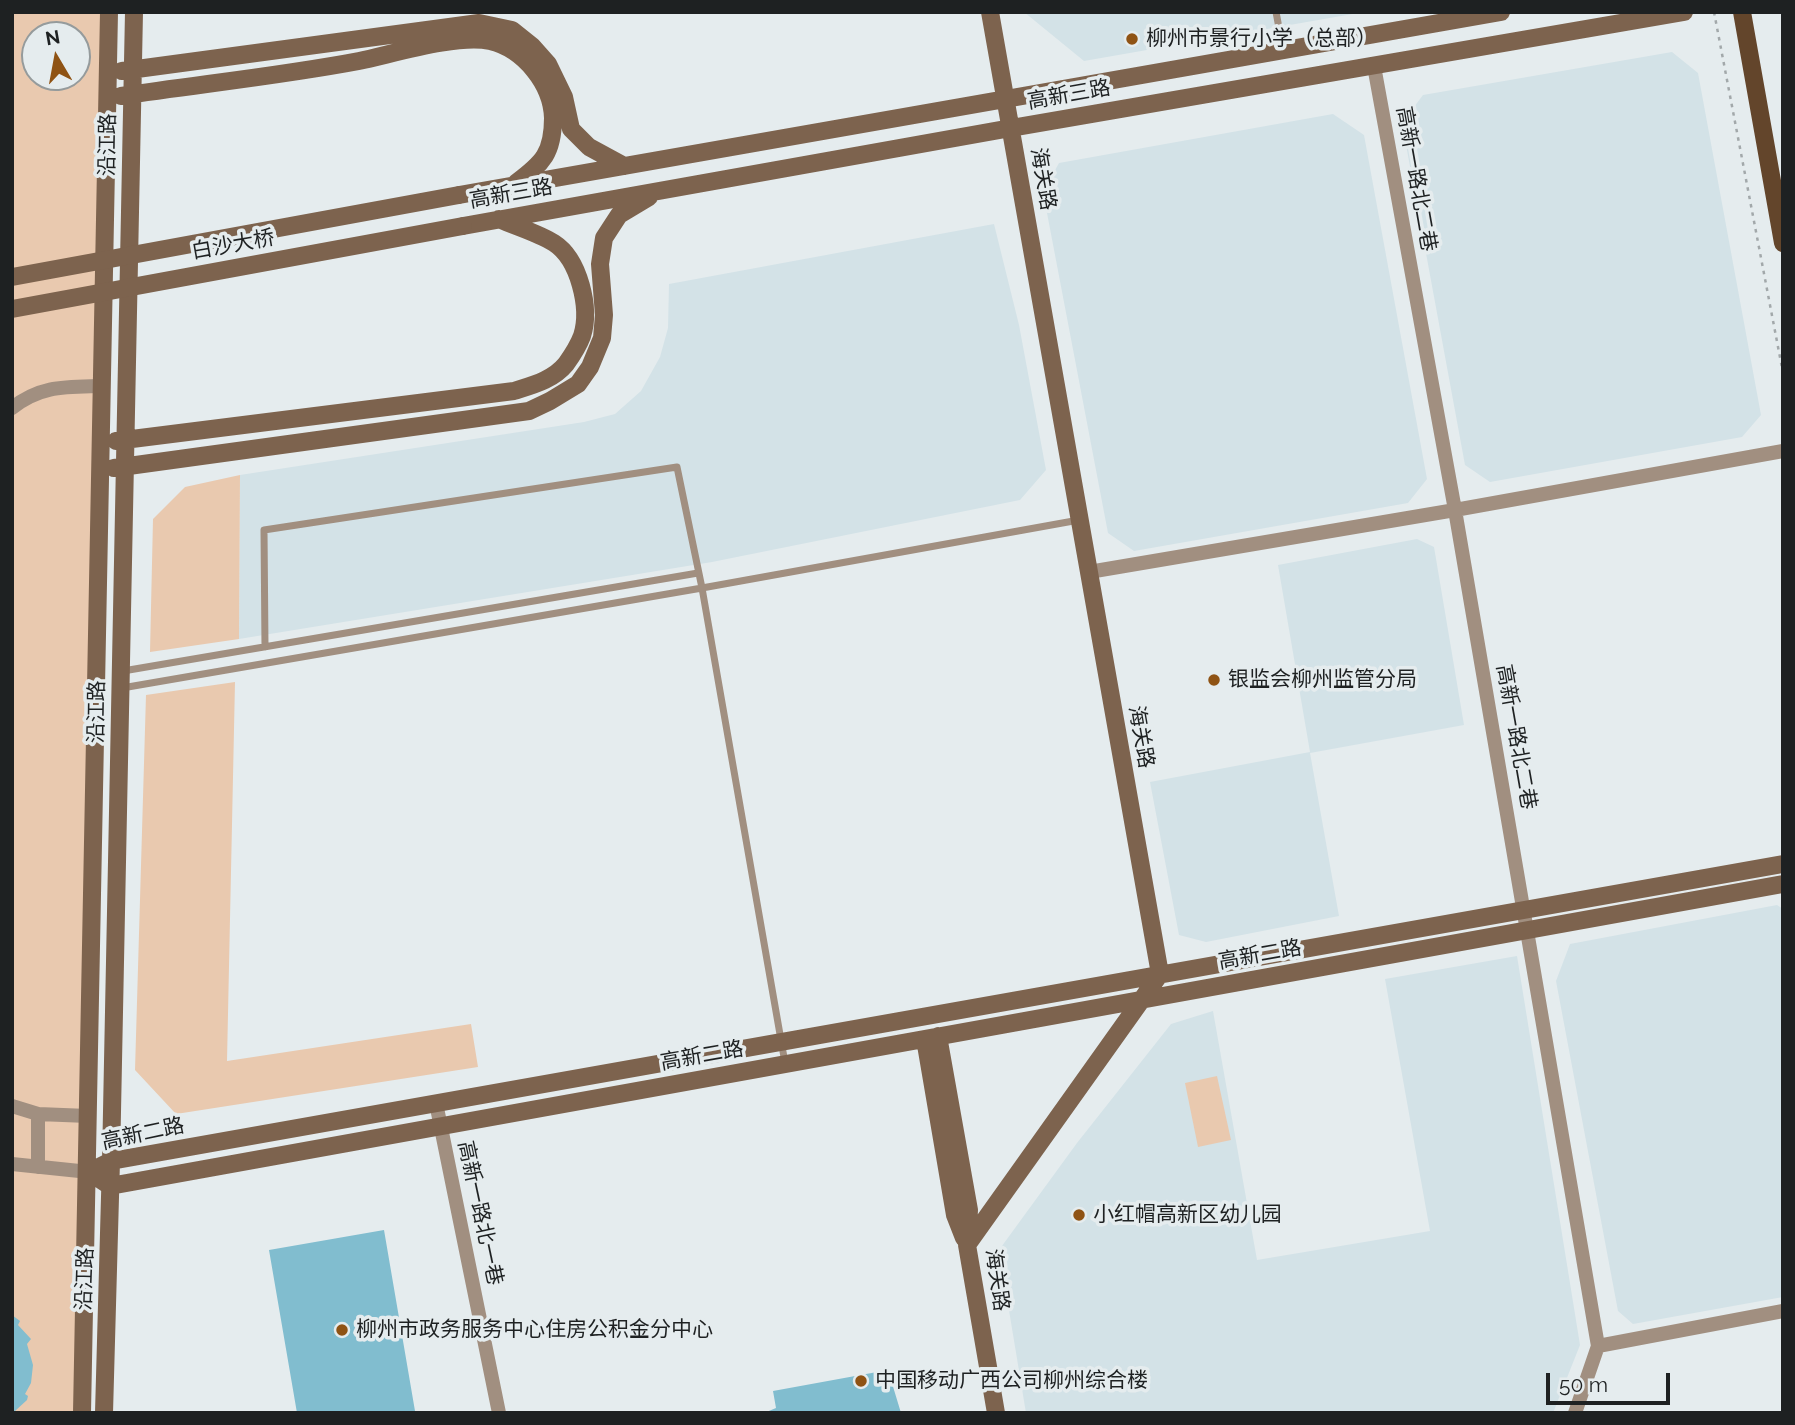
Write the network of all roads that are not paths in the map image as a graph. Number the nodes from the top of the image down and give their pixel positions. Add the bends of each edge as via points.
1 (109, 12) edge
2 (134, 12) edge
3 (990, 12) edge
4 (1276, 12) edge
5 (1501, 12) edge
6 (1684, 12) edge
7 (1742, 12) edge
8 (1283, 50) junction
9 (1374, 66) junction
10 (133, 70) junction
11 (108, 73) junction
12 (132, 94) junction
13 (107, 98) junction
14 (1005, 98) junction
15 (1011, 128) junction
16 (624, 166) junction
17 (513, 185) junction
18 (659, 191) junction
19 (459, 195) joint
20 (499, 219) junction
21 (463, 226) joint
22 (1783, 243) edge
23 (12, 277) edge
24 (12, 309) edge
25 (101, 386) junction
26 (12, 408) edge
27 (125, 440) junction
28 (101, 442) junction
29 (1783, 451) edge
30 (125, 466) junction
31 (100, 470) junction
32 (1455, 510) junction
33 (1080, 520) junction
34 (1089, 572) junction
35 (698, 573) junction
36 (702, 588) junction
37 (265, 647) junction
38 (120, 680) junction
39 (1783, 864) edge
40 (1783, 884) edge
41 (1524, 910) junction
42 (1528, 930) junction
43 (1160, 974) junction
44 (1140, 1000) junction
45 (932, 1038) junction
46 (781, 1042) junction
47 (785, 1064) junction
48 (436, 1103) junction
49 (12, 1106) edge
50 (38, 1114) junction
51 (89, 1116) junction
52 (441, 1126) junction
53 (111, 1161) junction
54 (12, 1164) edge
55 (37, 1167) junction
56 (89, 1172) junction
57 (110, 1186) junction
58 (967, 1245) junction
59 (1783, 1311) edge
60 (1598, 1346) junction
61 (82, 1413) edge
62 (104, 1413) edge
63 (499, 1413) edge
64 (996, 1413) edge
65 (1575, 1413) edge

1 - 11 main road, 沿江路
2 - 10 main road, 沿江路
3 - 14 main road, 海关路
4 - 8 lane
5 - 8 main road, 高新三路
6 - 9 main road, 高新三路
7 - 22 main road
8 - 14 main road, 高新三路
9 - 15 main road, 高新三路
9 - 32 street, 高新一路北二巷
10 - 11 main road
10 - 12 main road, 沿江路
10 - 16 main road via 479,23 512,30 532,46 548,64 564,97 571,129 589,148
11 - 13 main road, 沿江路
12 - 13 main road
12 - 17 main road via 357,61 458,41 489,41 516,52 550,96 553,139 546,155
12 - 27 main road, 沿江路
13 - 25 main road, 沿江路
14 - 15 main road, 海关路
14 - 16 main road, 高新三路
15 - 18 main road, 高新三路
15 - 33 main road, 海关路
16 - 17 main road, 高新三路
17 - 19 main road, 高新三路
18 - 20 main road, 高新三路
18 - 30 main road via 618,215 604,238 602,338 578,384 550,401 529,411
19 - 23 main road, 白沙大桥, bridge
20 - 21 main road, 高新三路
20 - 27 main road via 555,243 573,263 581,285 582,336 565,365 541,383 500,393
21 - 24 main road, 白沙大桥, bridge
25 - 26 street via 29,394
25 - 28 main road, 沿江路
27 - 28 main road
27 - 30 main road, 沿江路
28 - 31 main road, 沿江路
29 - 32 street
30 - 31 main road
30 - 38 main road, 沿江路
31 - 51 main road, 沿江路
32 - 34 street
32 - 41 street, 高新一路北二巷
33 - 34 main road, 海关路
33 - 36 lane
34 - 43 main road, 海关路
35 - 36 lane
35 - 37 lane
35 - 37 lane via 677,467 264,530
36 - 38 lane
36 - 46 lane
37 - 38 lane
38 - 53 main road, 沿江路
39 - 41 main road, 高新二路
40 - 42 main road, 高新二路
41 - 42 street, 高新一路北二巷
41 - 43 main road, 高新二路
42 - 44 main road, 高新二路
42 - 60 street, 高新一路北二巷
43 - 44 main road, 海关路
43 - 46 main road, 高新二路
44 - 45 main road, 高新二路
44 - 58 main road, 海关路
45 - 47 main road, 高新二路
45 - 58 main road via 970,1210
46 - 47 lane
46 - 48 main road, 高新二路
47 - 52 main road, 高新二路
48 - 52 street, 高新一路北一巷
48 - 53 main road, 高新二路
49 - 50 street
50 - 51 street
50 - 55 street
51 - 56 main road, 沿江路
52 - 57 main road, 高新二路
52 - 63 street, 高新一路北一巷
53 - 56 main road, 高新二路
53 - 57 main road, 沿江路
54 - 55 street
55 - 56 street
56 - 57 main road, 高新二路
56 - 61 main road, 沿江路
57 - 62 main road, 沿江路
58 - 64 main road, 海关路
59 - 60 street
60 - 65 street, 高新一路北二巷

